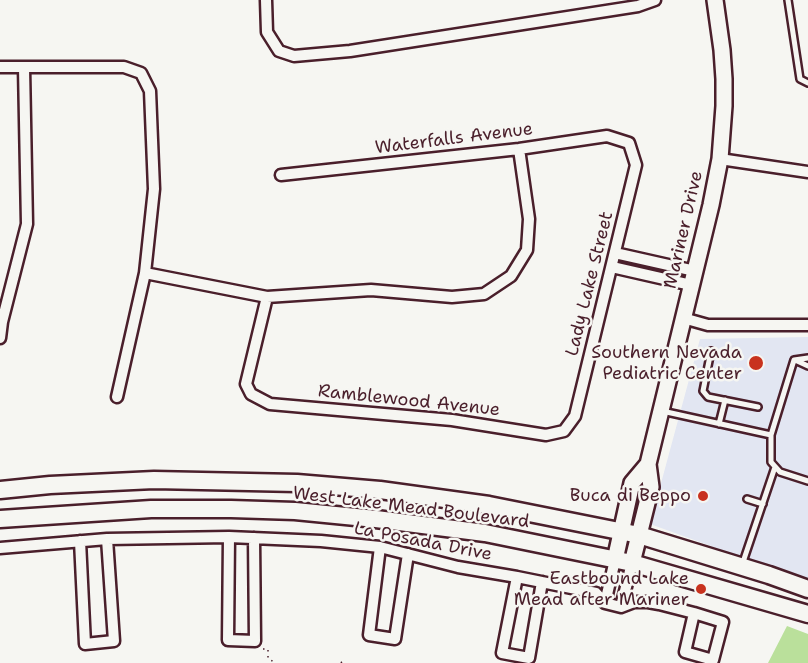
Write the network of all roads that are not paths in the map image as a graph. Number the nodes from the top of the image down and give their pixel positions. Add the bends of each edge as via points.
1 (266, 0) edge
2 (655, 0) edge
3 (714, 0) edge
4 (788, 0) edge
5 (636, 3) edge
6 (0, 67) edge
7 (24, 68) junction
8 (808, 83) edge
9 (629, 143) joint
10 (519, 149) junction
11 (720, 159) junction
12 (808, 172) edge
13 (281, 175) dead end
14 (615, 253) junction
15 (612, 267) junction
16 (145, 273) junction
17 (693, 278) junction
18 (267, 297) junction
19 (683, 318) junction
20 (1, 322) edge
21 (808, 325) edge
22 (0, 338) edge
23 (711, 351) dead end
24 (808, 358) edge
25 (794, 360) junction
26 (808, 366) edge
27 (117, 397) dead end
28 (725, 400) junction
29 (758, 407) dead end
30 (661, 411) junction
31 (719, 424) junction
32 (564, 431) joint
33 (771, 435) junction
34 (648, 464) junction
35 (776, 467) junction
36 (808, 481) edge
37 (0, 490) edge
38 (747, 499) dead end
39 (763, 504) junction
40 (0, 519) edge
41 (621, 532) junction
42 (639, 535) junction
43 (230, 537) junction
44 (254, 538) junction
45 (107, 539) junction
46 (80, 541) junction
47 (380, 547) junction
48 (0, 548) edge
49 (408, 554) junction
50 (615, 560) junction
51 (632, 563) junction
52 (741, 568) junction
53 (517, 576) junction
54 (542, 582) junction
55 (808, 589) edge
56 (605, 603) junction
57 (621, 607) junction
58 (694, 613) junction
59 (808, 614) edge

1 - 5 street via 267,32 279,51 294,56 350,51
2 - 5 street
3 - 11 street, Mariner Drive via 724,79
4 - 8 lane via 800,79
6 - 7 street
7 - 16 street via 124,67 141,73 150,91 154,189
7 - 20 street via 27,224
9 - 10 street, Waterfalls Avenue via 607,135
9 - 14 street, Lady Lake Street via 636,165
10 - 13 street, Waterfalls Avenue
10 - 18 street via 529,219 527,250 510,276 484,294 452,297 371,290
11 - 12 street
11 - 17 street, Mariner Drive
14 - 15 street, Lady Lake Street
14 - 17 street
15 - 17 street
15 - 32 street, Lady Lake Street via 575,416
16 - 18 street
16 - 27 street
17 - 19 street, Mariner Drive
18 - 32 street, Ramblewood Avenue via 246,384 251,394 270,404 452,420 546,435
19 - 21 street via 708,325
19 - 30 street, Mariner Drive
20 - 22 street
23 - 28 lane via 703,391 708,397
24 - 25 lane
25 - 26 lane
25 - 33 lane
28 - 29 lane
28 - 31 lane
30 - 31 lane
30 - 34 street, Mariner Drive
31 - 33 lane
33 - 35 lane via 771,462
34 - 41 street, Mariner Drive via 632,483
34 - 42 street, Mariner Drive via 651,487
35 - 36 lane
35 - 39 lane
37 - 41 main road, West Lake Mead Boulevard via 154,480 297,483 489,505
38 - 39 lane
39 - 52 lane
40 - 50 main road, West Lake Mead Boulevard via 151,509 295,511 485,533
41 - 42 main road, West Lake Mead Boulevard
41 - 50 street, Mariner Drive
42 - 51 street, Mariner Drive
42 - 52 main road, West Lake Mead Boulevard
43 - 44 street, La Posada Drive
43 - 44 street via 228,640 255,641
43 - 45 street, La Posada Drive
44 - 47 street, La Posada Drive
45 - 46 street, La Posada Drive
45 - 46 street via 114,640 85,644
46 - 48 street, La Posada Drive
47 - 49 street, La Posada Drive
47 - 49 street via 369,635 394,639
49 - 53 street, La Posada Drive
50 - 51 main road, West Lake Mead Boulevard
50 - 56 street, Mariner Drive
51 - 57 street, Mariner Drive
51 - 59 main road, West Lake Mead Boulevard
52 - 55 main road, West Lake Mead Boulevard
53 - 54 street, La Posada Drive
53 - 54 street via 502,653 528,658
54 - 56 street, La Posada Drive via 596,593
56 - 57 street, La Posada Drive
57 - 58 street, La Posada Drive via 648,602
58 - 58 street, La Posada Drive via 685,652 713,660 723,622

